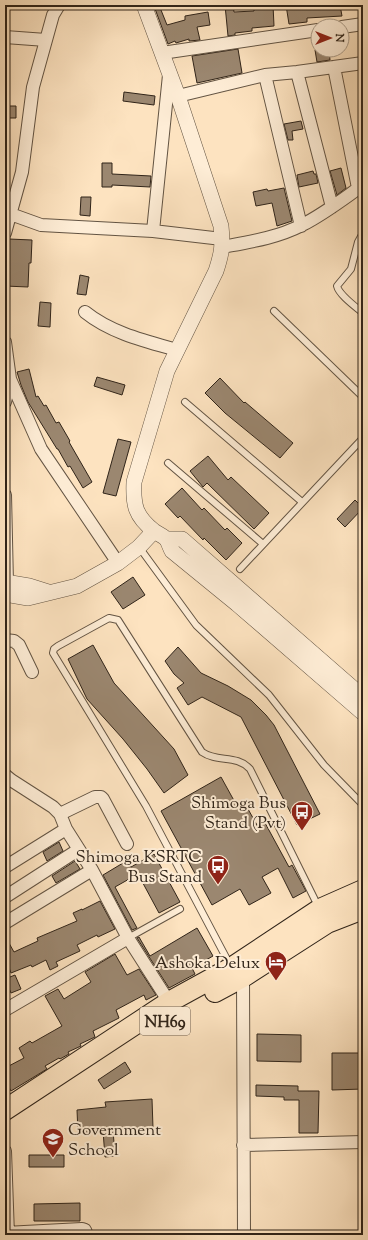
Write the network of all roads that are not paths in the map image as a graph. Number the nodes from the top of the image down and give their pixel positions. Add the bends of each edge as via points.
1 (60, 5) edge
2 (144, 5) edge
3 (363, 24) edge
4 (350, 26) edge
5 (310, 31) edge
6 (5, 37) edge
7 (46, 40) junction
8 (162, 53) junction
9 (363, 63) edge
10 (334, 67) junction
11 (297, 72) junction
12 (169, 73) junction
13 (264, 75) junction
14 (178, 96) junction
15 (360, 187) edge
16 (332, 207) junction
17 (8, 214) edge
18 (301, 226) junction
19 (153, 231) junction
20 (5, 233) edge
21 (363, 233) edge
22 (222, 243) junction
23 (274, 311) dead end
24 (84, 312) dead end
25 (363, 313) edge
26 (5, 342) edge
27 (177, 350) junction
28 (10, 379) junction
29 (363, 396) edge
30 (5, 402) edge
31 (185, 402) dead end
32 (363, 438) edge
33 (168, 463) dead end
34 (5, 495) edge
35 (302, 502) junction
36 (154, 530) junction
37 (166, 539) junction
38 (263, 544) junction
39 (139, 547) junction
40 (118, 563) junction
41 (240, 569) dead end
42 (6, 588) edge
43 (5, 640) edge
44 (32, 672) dead end
45 (363, 697) edge
46 (363, 713) edge
47 (5, 774) edge
48 (363, 805) edge
49 (60, 814) junction
50 (66, 829) junction
51 (127, 844) dead end
52 (78, 850) junction
53 (5, 867) edge
54 (92, 870) junction
55 (363, 890) edge
56 (5, 897) edge
57 (180, 909) dead end
58 (363, 909) edge
59 (323, 916) junction
60 (5, 923) edge
61 (128, 938) junction
62 (237, 973) junction
63 (169, 1002) junction
64 (5, 1010) edge
65 (5, 1110) edge
66 (5, 1123) edge
67 (363, 1142) edge
68 (243, 1145) junction
69 (5, 1150) edge
70 (7, 1234) edge
71 (87, 1235) edge
72 (244, 1235) edge

1 - 7 street
2 - 8 street
3 - 4 street
5 - 8 street
6 - 7 street
7 - 17 street via 33,87 22,172
8 - 12 street
9 - 10 street
10 - 11 street
10 - 15 street
11 - 13 street
11 - 16 street
12 - 14 street
12 - 19 street
13 - 14 street
13 - 18 street
14 - 22 street via 221,226
15 - 16 street
16 - 18 street
17 - 19 street via 41,225
17 - 20 street
18 - 22 street via 269,238
19 - 22 street
21 - 25 lane via 351,269 337,288
22 - 27 street via 216,271
23 - 29 lane
24 - 27 street via 117,332
26 - 28 street
27 - 36 street via 167,371 134,482 133,499 138,515
28 - 30 street
28 - 40 street via 41,449
31 - 35 lane
32 - 35 lane
33 - 38 lane
34 - 42 street
35 - 38 lane
36 - 37 street
36 - 39 street
37 - 45 street via 182,539
37 - 46 street via 172,551
38 - 41 lane
39 - 40 street
39 - 48 lane via 196,625 269,694 324,765
40 - 42 street via 77,586 48,592 29,586
43 - 44 street via 14,641 19,645
47 - 49 street
49 - 50 street
49 - 51 street via 100,797
50 - 52 street
50 - 53 street
52 - 54 street
52 - 56 street
54 - 60 street
54 - 61 street
55 - 59 highway, NH69
57 - 61 lane
58 - 59 highway, NH69
59 - 62 highway, NH69
59 - 62 lane via 250,769 238,760 216,758 202,752 118,620 109,618 58,646 54,653 146,806
61 - 63 street
61 - 64 street
62 - 63 highway, NH69
62 - 66 highway, NH69
62 - 68 street
63 - 65 highway, NH69
67 - 68 street
68 - 72 street
69 - 70 street
70 - 71 street via 82,1229

